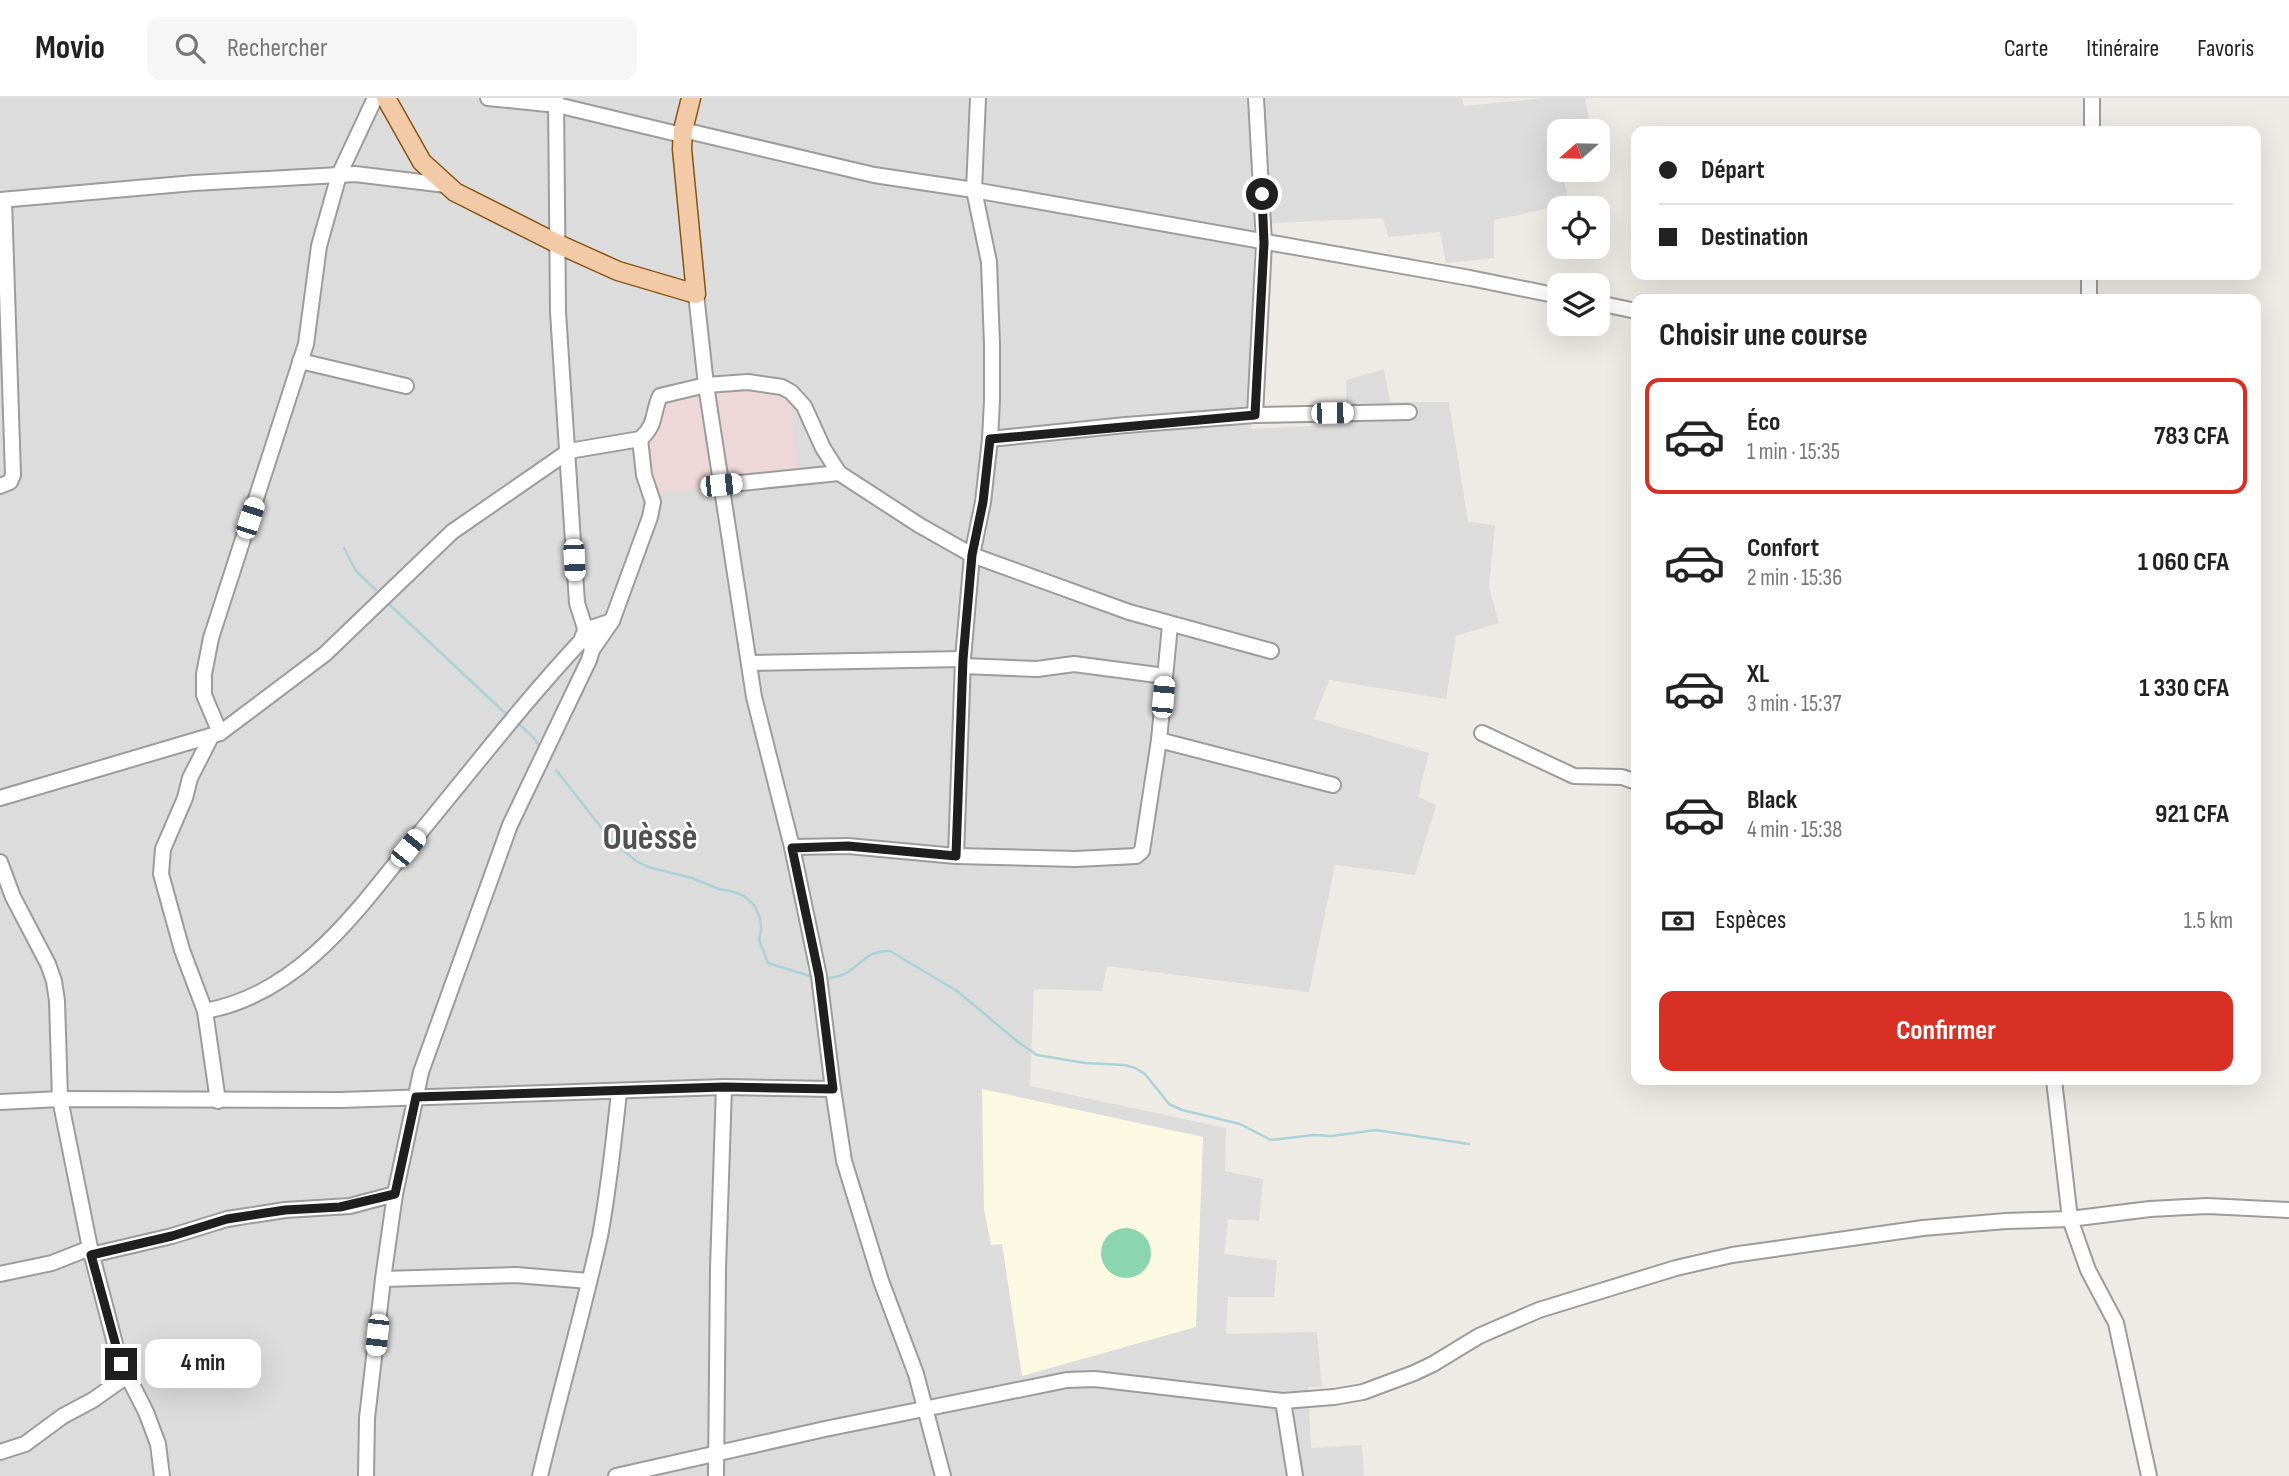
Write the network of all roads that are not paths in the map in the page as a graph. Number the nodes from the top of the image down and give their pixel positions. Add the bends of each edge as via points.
1 (375, 98) edge
2 (386, 98) edge
3 (488, 98) edge
4 (691, 98) edge
5 (978, 98) edge
6 (1256, 98) edge
7 (2092, 98) edge
8 (557, 102) edge
9 (2092, 126) edge
10 (682, 133) junction
11 (339, 175) junction
12 (446, 185) junction
13 (974, 190) junction
14 (2, 200) edge
15 (1264, 243) junction
16 (558, 244) junction
17 (695, 294) junction
18 (1547, 294) edge
19 (1610, 306) edge
20 (1631, 310) edge
21 (300, 361) junction
22 (706, 385) junction
23 (406, 386) dead end
24 (6, 402) edge
25 (1409, 412) dead end
26 (1255, 415) junction
27 (640, 439) junction
28 (990, 439) junction
29 (569, 451) junction
30 (839, 473) junction
31 (721, 485) junction
32 (0, 486) edge
33 (972, 555) junction
34 (612, 621) junction
35 (1170, 625) junction
36 (585, 629) junction
37 (592, 650) junction
38 (1271, 651) dead end
39 (749, 663) junction
40 (963, 663) junction
41 (1165, 676) junction
42 (1482, 733) dead end
43 (216, 735) junction
44 (1159, 740) junction
45 (1631, 780) edge
46 (1333, 785) dead end
47 (0, 798) edge
48 (792, 848) junction
49 (956, 856) junction
50 (0, 862) edge
51 (205, 1011) junction
52 (2055, 1085) edge
53 (724, 1087) junction
54 (833, 1089) junction
55 (619, 1092) junction
56 (416, 1097) junction
57 (60, 1099) junction
58 (218, 1101) junction
59 (0, 1102) edge
60 (395, 1194) junction
61 (2289, 1210) edge
62 (2070, 1219) junction
63 (91, 1252) junction
64 (0, 1274) edge
65 (383, 1279) junction
66 (589, 1281) junction
67 (127, 1376) junction
68 (1283, 1401) junction
69 (926, 1408) junction
70 (0, 1452) edge
71 (716, 1454) junction
72 (162, 1476) edge
73 (366, 1476) edge
74 (540, 1476) edge
75 (616, 1476) edge
76 (716, 1476) edge
77 (943, 1476) edge
78 (1295, 1476) edge
79 (2148, 1476) edge

1 - 11 street
2 - 12 main road via 422,162
3 - 8 street
4 - 10 main road
5 - 13 street
6 - 15 street
7 - 9 street
8 - 10 street
8 - 16 street
10 - 13 street via 874,175
10 - 17 main road
11 - 12 street
11 - 14 street
11 - 21 street via 320,246
12 - 16 main road
13 - 15 street
13 - 28 street via 990,275
14 - 24 street
15 - 18 street
15 - 26 street
16 - 17 main road via 618,271
16 - 29 street via 558,312
17 - 22 street
19 - 20 street
21 - 23 street
21 - 43 street via 211,638 204,695
22 - 27 street via 660,396 654,421
22 - 30 street via 748,382 791,392 804,406
22 - 31 street
24 - 32 street via 13,475
25 - 26 street
26 - 28 street
27 - 29 street
27 - 34 street via 653,502
28 - 33 street
29 - 36 street via 577,603
29 - 43 street via 452,532 325,654
30 - 31 street
30 - 33 street
31 - 39 street
33 - 35 street
33 - 40 street
34 - 36 street
34 - 37 street
35 - 38 street
35 - 41 street
36 - 37 street
36 - 51 street via 581,641 320,952 256,995
37 - 56 street via 510,825
39 - 40 street
39 - 48 street
40 - 41 street via 1037,669 1074,664
40 - 49 street
41 - 44 street
42 - 45 street via 1574,776
43 - 47 street
43 - 51 street via 190,778 163,849 161,867 182,950
44 - 46 street
44 - 49 street via 1142,851 1136,856
48 - 49 street via 848,846
48 - 54 street via 819,976
50 - 57 street via 54,981
51 - 58 street
52 - 62 street
53 - 54 street
53 - 55 street
53 - 71 street
54 - 69 street via 844,1161
55 - 56 street
55 - 66 street via 608,1187
56 - 58 street
56 - 60 street
57 - 58 street
57 - 59 street
57 - 63 street
60 - 63 street via 340,1207 227,1219 172,1236
60 - 65 street
61 - 62 street via 2183,1207
62 - 68 street via 1923,1228 1714,1258 1539,1310 1479,1336 1433,1364 1363,1392
62 - 79 street via 2088,1270 2116,1323
63 - 64 street
63 - 67 street
65 - 66 street via 516,1275
65 - 73 street via 367,1418
66 - 74 street
67 - 70 street via 25,1444
67 - 72 street via 158,1444
68 - 69 street via 1082,1379
68 - 78 street
69 - 71 street
69 - 77 street
71 - 75 street
71 - 76 street

